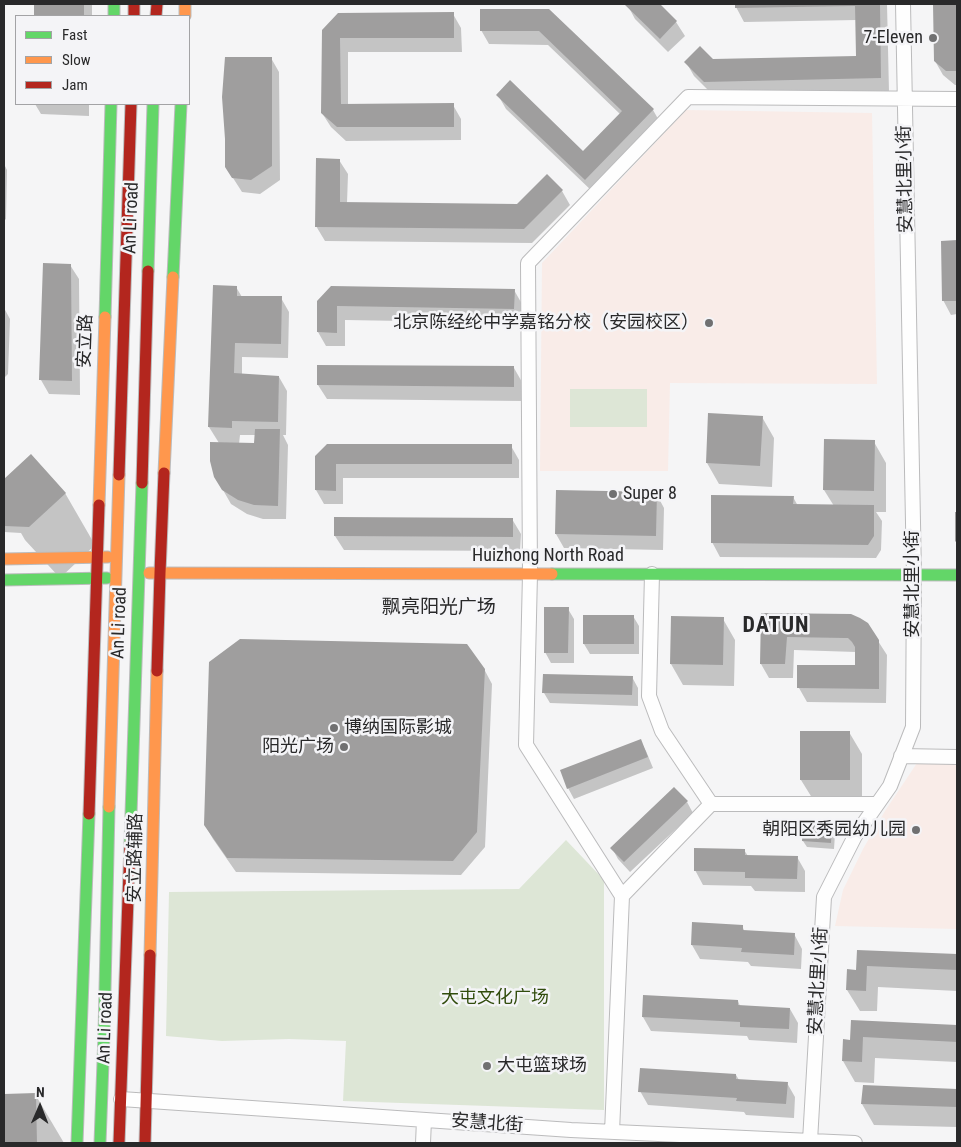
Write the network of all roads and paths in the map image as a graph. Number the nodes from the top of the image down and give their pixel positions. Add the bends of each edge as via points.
1 (903, 4) edge
2 (905, 99) junction
3 (957, 100) edge
4 (111, 105) edge
5 (131, 105) edge
6 (153, 105) edge
7 (181, 105) edge
8 (97, 557) junction
9 (4, 559) edge
10 (126, 570) junction
11 (160, 573) junction
12 (530, 574) junction
13 (652, 574) junction
14 (914, 574) junction
15 (957, 575) edge
16 (97, 579) junction
17 (4, 580) edge
18 (902, 756) junction
19 (957, 757) edge
20 (711, 804) junction
21 (877, 804) junction
22 (622, 896) junction
23 (121, 1099) junction
24 (147, 1100) junction
25 (424, 1120) junction
26 (612, 1132) junction
27 (810, 1141) junction
28 (77, 1143) edge
29 (100, 1143) edge
30 (120, 1143) edge
31 (146, 1143) edge
32 (423, 1143) edge
33 (855, 1143) edge

1 - 2 street, 安慧北里小街
2 - 3 street
2 - 12 street via 688,97 528,263
2 - 14 street, 安慧北里小街
4 - 8 street, 安立路
5 - 10 street, An Li road
6 - 10 street, An Li road
7 - 11 street
8 - 9 street, Huizhong North Road
8 - 10 street, Huizhong North Road
8 - 16 street, 安立路
10 - 11 street, Huizhong North Road
10 - 16 street, Huizhong North Road
10 - 23 street, An Li road
10 - 29 street, An Li road via 106,911
11 - 12 street, Huizhong North Road
11 - 24 street, 安立路辅路
12 - 13 street, Huizhong North Road
12 - 22 street via 526,745
13 - 14 street, Huizhong North Road
13 - 20 street via 649,696 662,731
14 - 15 street, Huizhong North Road
14 - 18 street, 安慧北里小街 via 912,727
16 - 17 street, Huizhong North Road
16 - 28 street
18 - 19 street
18 - 21 street, 安慧北里小街 via 890,786
20 - 21 street
20 - 22 street
21 - 27 street, 安慧北里小街 via 855,836 824,897
22 - 26 street
23 - 24 street, 安慧北街
23 - 30 street, An Li road
24 - 25 street, 安慧北街
24 - 31 street, 安立路辅路
25 - 26 street, 安慧北街
25 - 32 street
26 - 27 street, 安慧北街
27 - 33 street, 安慧北街

